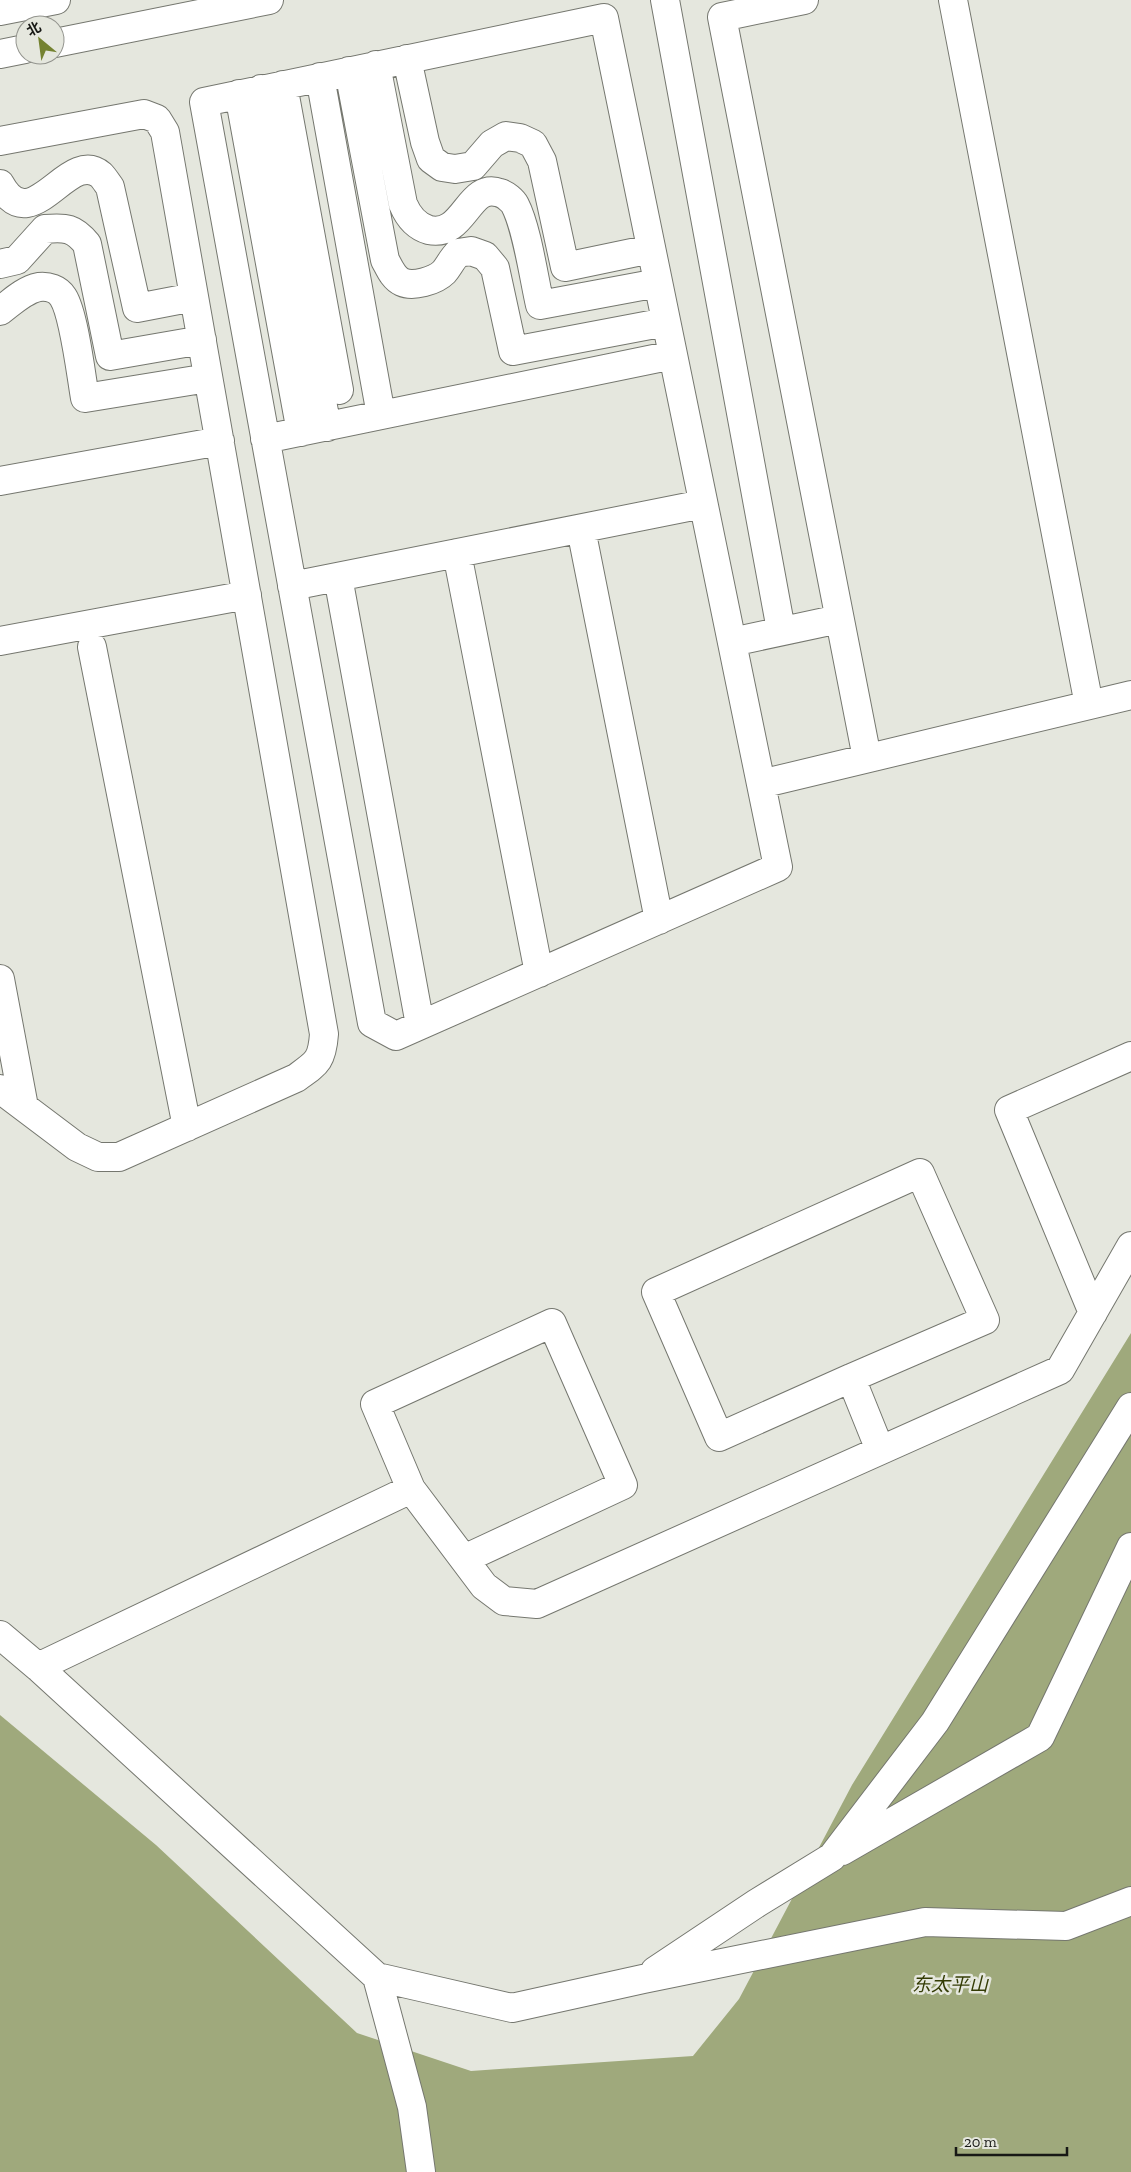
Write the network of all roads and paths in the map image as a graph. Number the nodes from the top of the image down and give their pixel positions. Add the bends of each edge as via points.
1 (56, 0) edge
2 (269, 0) edge
3 (665, 0) edge
4 (804, 0) edge
5 (953, 0) edge
6 (0, 11) edge
7 (65, 41) edge
8 (15, 51) edge
9 (0, 54) edge
10 (407, 59) junction
11 (376, 65) junction
12 (349, 71) junction
13 (281, 86) junction
14 (0, 141) edge
15 (0, 184) edge
16 (651, 249) junction
17 (0, 264) edge
18 (658, 283) junction
19 (194, 297) junction
20 (0, 310) edge
21 (666, 322) junction
22 (202, 340) junction
23 (673, 355) junction
24 (208, 378) junction
25 (344, 423) junction
26 (265, 439) junction
27 (220, 441) junction
28 (0, 482) edge
29 (703, 504) junction
30 (581, 529) junction
31 (458, 553) junction
32 (338, 577) junction
33 (292, 586) junction
34 (247, 595) junction
35 (839, 619) junction
36 (781, 630) junction
37 (0, 641) edge
38 (732, 642) junction
39 (92, 647) dead end
40 (1131, 695) edge
41 (1089, 705) junction
42 (867, 758) junction
43 (761, 784) junction
44 (659, 920) junction
45 (539, 973) junction
46 (0, 979) edge
47 (420, 1025) junction
48 (1131, 1056) edge
49 (0, 1089) edge
50 (24, 1107) junction
51 (187, 1127) junction
52 (1131, 1246) edge
53 (1093, 1313) junction
54 (851, 1378) junction
55 (1131, 1407) edge
56 (880, 1450) junction
57 (411, 1489) junction
58 (1131, 1547) edge
59 (464, 1559) junction
60 (0, 1635) edge
61 (38, 1667) junction
62 (832, 1857) junction
63 (1131, 1901) edge
64 (377, 1977) junction
65 (643, 1979) junction
66 (422, 2172) edge

1 - 6 street
2 - 7 street
3 - 36 street
4 - 35 street via 722,17
5 - 41 street
8 - 9 street
10 - 11 street
10 - 16 street via 425,142 431,158 442,167 473,166 492,144 506,136 533,144 542,161 565,267
10 - 16 street via 604,18
11 - 12 street
11 - 18 street via 403,204 410,218 424,229 438,232 452,227 472,200 487,192 500,193 514,203 520,218 540,306
12 - 13 street
12 - 21 street via 385,260 402,282 432,280 458,253 471,251 484,256 495,268 513,351
13 - 25 street
13 - 25 street
13 - 25 street
13 - 26 street via 204,102
14 - 19 street via 144,114 157,118 165,132
15 - 19 street via 6,194 17,202 31,202 71,174 86,170 100,174 110,187 137,308
16 - 18 street
17 - 22 street via 17,260 45,229 61,227 78,232 87,244 110,356
18 - 21 street
19 - 22 street
20 - 24 street via 29,290 41,287 56,289 69,312 85,398
21 - 23 street
22 - 24 street
23 - 25 street
23 - 29 street
24 - 27 street
25 - 26 street
26 - 33 street
27 - 28 street
27 - 34 street
29 - 30 street
29 - 38 street
30 - 31 street
30 - 44 street
31 - 32 street
31 - 45 street
32 - 33 street
32 - 47 street
33 - 47 street via 372,1023 396,1036
34 - 37 street
34 - 51 street via 324,1034 323,1054 314,1066 296,1078
35 - 36 street
35 - 42 street
36 - 38 street
38 - 43 street
39 - 51 street
40 - 41 street
41 - 42 street
42 - 43 street
43 - 44 street via 778,867
44 - 45 street
45 - 47 street
46 - 50 street
48 - 53 street via 1010,1110
49 - 50 street
50 - 51 street via 77,1147 98,1157 119,1157
52 - 53 street
53 - 56 street via 1060,1370
54 - 54 street via 985,1320 920,1173 656,1292 719,1437
54 - 56 street
55 - 62 street via 935,1722
56 - 59 street via 537,1604 504,1601 484,1586
57 - 59 street
57 - 59 street via 376,1404 552,1323 623,1485
57 - 61 street
58 - 62 street via 1040,1737
60 - 61 street
61 - 64 street
62 - 65 street
63 - 65 street via 1066,1926 925,1922
64 - 65 street via 512,2008
64 - 66 street via 412,2107

